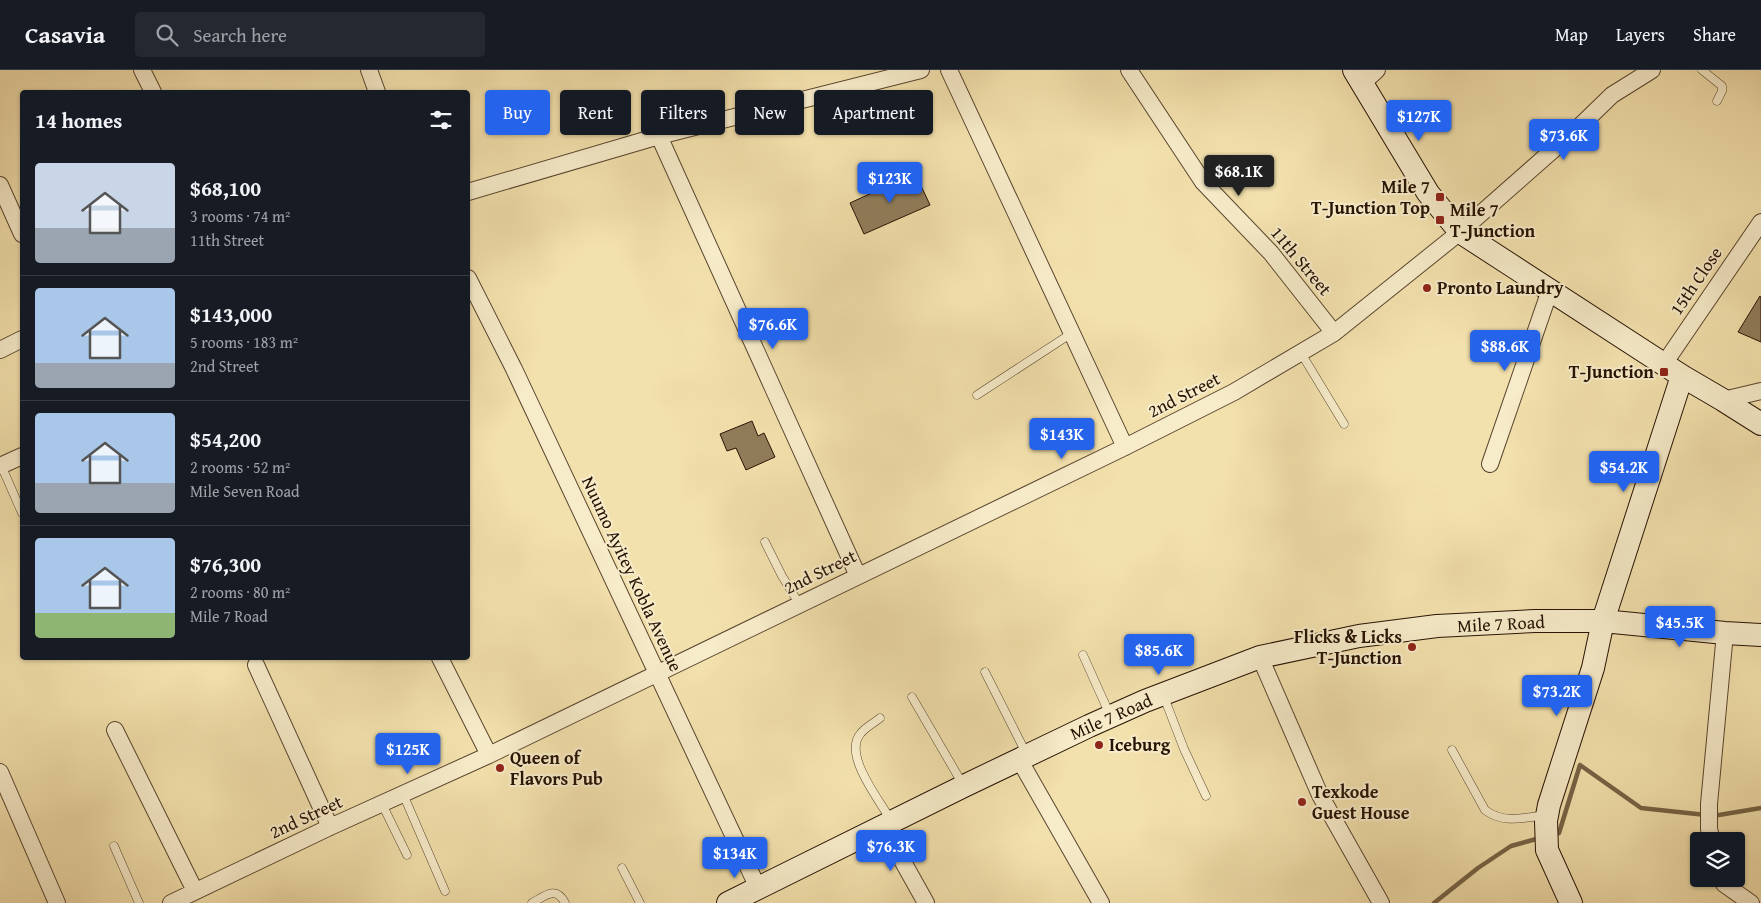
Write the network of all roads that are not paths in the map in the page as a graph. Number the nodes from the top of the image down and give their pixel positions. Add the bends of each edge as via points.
1 (142, 70) edge
2 (369, 70) edge
3 (921, 70) edge
4 (949, 70) edge
5 (1129, 70) edge
6 (1652, 70) edge
7 (1702, 70) edge
8 (1364, 75) edge
9 (152, 90) edge
10 (376, 90) edge
11 (1717, 101) dead end
12 (660, 136) junction
13 (0, 186) edge
14 (470, 191) edge
15 (1761, 222) edge
16 (20, 230) edge
17 (1460, 232) junction
18 (470, 282) edge
19 (1550, 290) junction
20 (1072, 333) junction
21 (1334, 333) junction
22 (20, 340) edge
23 (0, 350) edge
24 (1301, 353) junction
25 (1673, 370) junction
26 (1761, 391) edge
27 (977, 395) dead end
28 (1723, 400) junction
29 (1344, 424) dead end
30 (1761, 424) edge
31 (1125, 447) junction
32 (20, 457) edge
33 (1490, 464) dead end
34 (0, 466) edge
35 (20, 509) edge
36 (764, 542) dead end
37 (858, 576) junction
38 (800, 605) junction
39 (1603, 621) junction
40 (1725, 633) junction
41 (1761, 635) edge
42 (1083, 656) dead end
43 (1260, 657) junction
44 (441, 660) edge
45 (256, 665) dead end
46 (985, 672) dead end
47 (657, 674) junction
48 (1163, 695) junction
49 (912, 697) dead end
50 (1111, 717) junction
51 (880, 718) dead end
52 (115, 730) dead end
53 (1452, 750) dead end
54 (490, 755) junction
55 (1023, 757) junction
56 (0, 772) edge
57 (964, 786) junction
58 (403, 794) junction
59 (1206, 796) dead end
60 (382, 804) junction
61 (1547, 817) junction
62 (888, 824) junction
63 (330, 827) junction
64 (1710, 832) edge
65 (114, 846) dead end
66 (407, 855) dead end
67 (622, 868) dead end
68 (1728, 887) edge
69 (195, 891) junction
70 (445, 891) dead end
71 (742, 898) edge
72 (57, 903) edge
73 (139, 903) edge
74 (171, 903) edge
75 (532, 903) edge
76 (565, 903) edge
77 (640, 903) edge
78 (926, 903) edge
79 (1101, 903) edge
80 (1381, 903) edge
81 (1571, 903) edge
82 (1751, 903) edge

1 - 9 street
2 - 10 street
3 - 12 street
4 - 20 street
5 - 21 street, 11th Street via 1203,182 1271,253
6 - 17 street, 2nd Street via 1612,95
7 - 11 lane via 1722,86
8 - 17 street via 1428,193
12 - 14 street
12 - 37 street
13 - 16 street
15 - 25 street, 15th Close
17 - 19 street
17 - 21 street, 2nd Street
18 - 47 street, Nuumo Ayitey Kobla Avenue
19 - 25 street
19 - 33 street
20 - 27 lane
20 - 31 street
21 - 24 street, 2nd Street
22 - 23 street
24 - 29 lane
24 - 31 street, 2nd Street via 1234,392
25 - 28 street
25 - 39 street
26 - 28 street
28 - 30 street
31 - 37 street, 2nd Street
32 - 34 street
34 - 35 lane
36 - 38 lane
37 - 38 street, 2nd Street
38 - 47 street, 2nd Street
39 - 40 street, Mile 7 Road
39 - 43 street, Mile 7 Road via 1428,627 1359,636
39 - 61 street via 1593,668 1555,782
40 - 41 street, Mile 7 Road
40 - 64 street via 1709,804
42 - 50 lane
43 - 48 street, Mile 7 Road
43 - 80 street via 1320,795
44 - 54 street
45 - 63 street
46 - 55 lane
47 - 54 street, 2nd Street
47 - 71 street, Nuumo Ayitey Kobla Avenue
48 - 50 street, Mile 7 Road
48 - 59 lane
49 - 57 lane
50 - 55 street, Mile 7 Road
51 - 62 lane via 861,733 855,751 860,769
52 - 69 street
53 - 61 lane via 1485,810 1494,817
54 - 58 street, 2nd Street
55 - 57 street, Mile 7 Road
55 - 79 street
56 - 72 street
57 - 62 street, Mile 7 Road
58 - 60 street, 2nd Street
58 - 70 lane
60 - 63 street, 2nd Street
60 - 66 lane
61 - 81 street via 1547,850
62 - 71 street, Mile 7 Road
62 - 78 street
63 - 69 street, 2nd Street
65 - 73 lane
67 - 77 lane
68 - 82 street
69 - 74 street, 2nd Street
75 - 76 lane via 558,893

